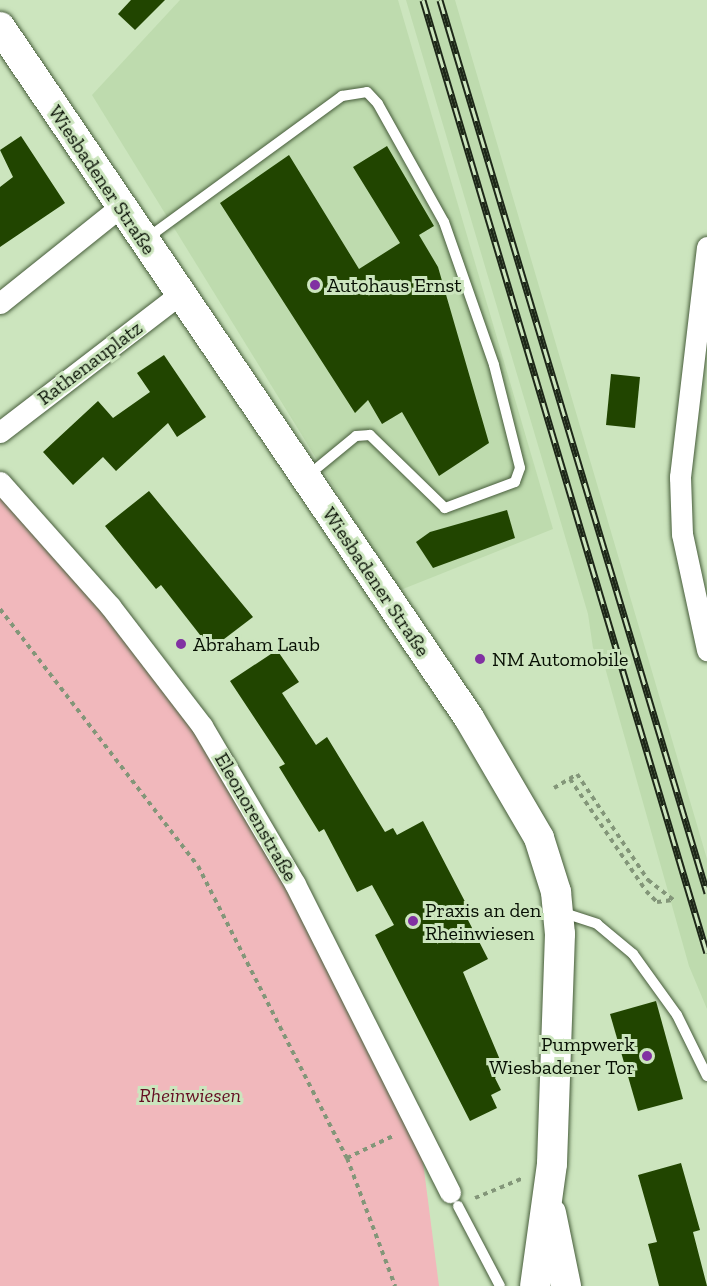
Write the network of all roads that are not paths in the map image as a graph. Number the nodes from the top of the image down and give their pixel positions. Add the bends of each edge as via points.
1 (0, 27) edge
2 (120, 207) junction
3 (143, 241) junction
4 (707, 247) edge
5 (180, 294) junction
6 (0, 303) edge
7 (0, 432) edge
8 (305, 477) junction
9 (0, 482) edge
10 (707, 650) edge
11 (558, 912) junction
12 (707, 1076) edge
13 (454, 1199) joint
14 (549, 1201) junction
15 (500, 1286) edge
16 (535, 1286) edge
17 (566, 1286) edge

1 - 2 main road, Wiesbadener Straße
2 - 3 main road, Wiesbadener Straße
2 - 6 street
3 - 5 main road, Wiesbadener Straße
3 - 8 lane via 342,96 367,92 378,104 444,222 495,365 520,468 515,482 445,508 370,435 356,436
4 - 10 street via 680,477 682,534
5 - 7 street, Rathenauplatz
5 - 8 main road, Wiesbadener Straße
8 - 11 main road, Wiesbadener Straße via 522,804 548,865
9 - 13 street, Eleonorenstraße via 110,606 202,726 295,884
11 - 12 lane via 597,924 633,954 677,1015
11 - 14 main road, Wiesbadener Straße
13 - 15 lane
14 - 16 main road
14 - 17 main road

